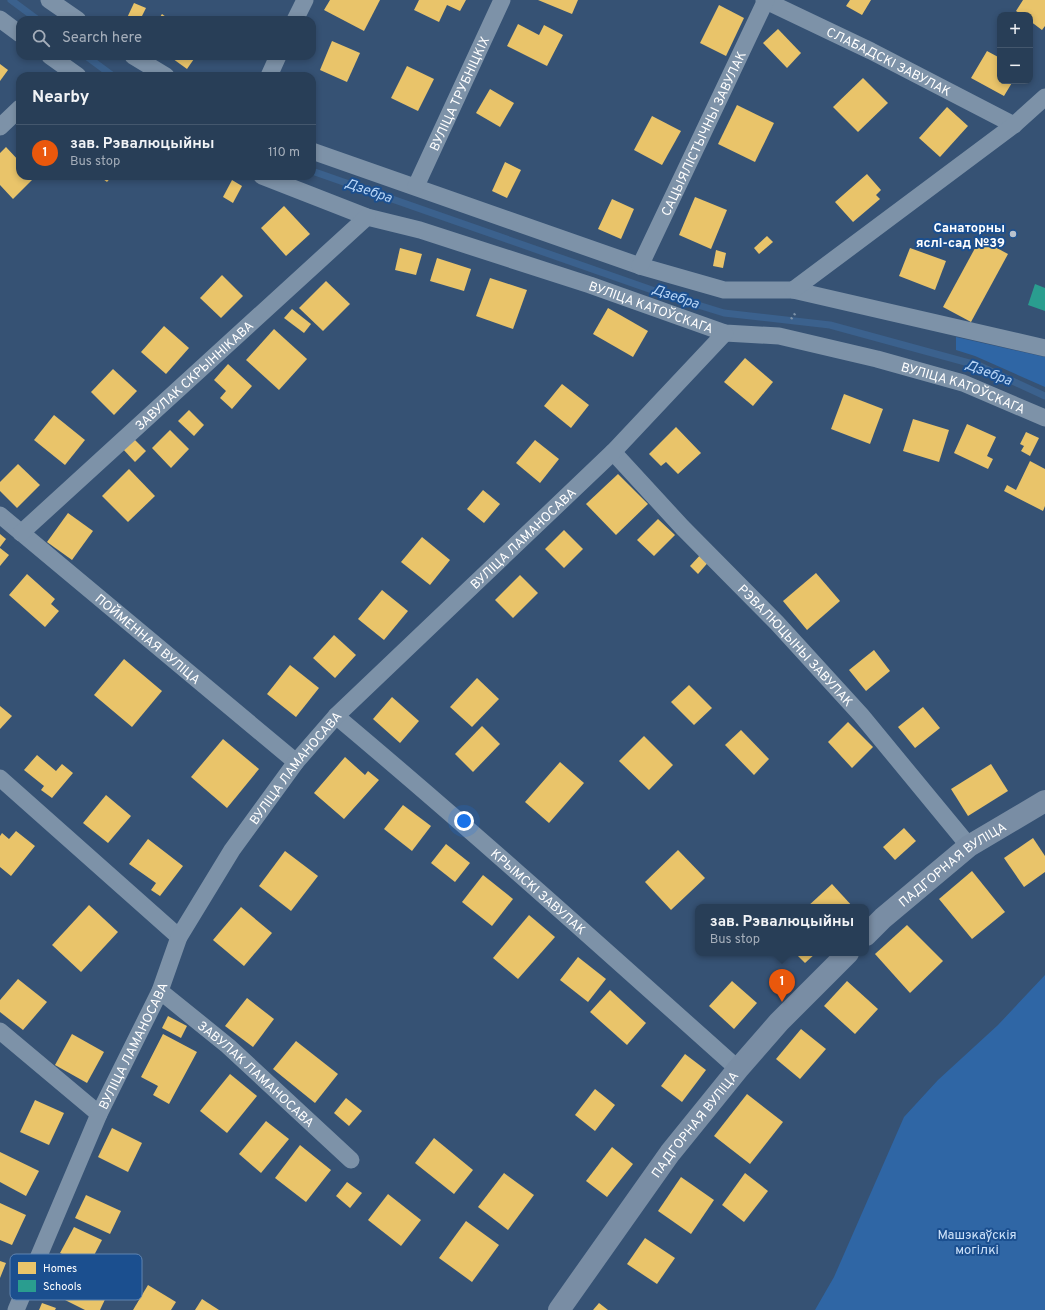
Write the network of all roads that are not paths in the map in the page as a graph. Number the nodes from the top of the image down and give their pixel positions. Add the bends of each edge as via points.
1 (49, 0) edge
2 (305, 0) edge
3 (502, 0) edge
4 (765, 0) edge
5 (72, 16) edge
6 (297, 16) edge
7 (0, 19) edge
8 (16, 31) edge
9 (52, 60) edge
10 (140, 60) edge
11 (276, 60) edge
12 (59, 71) edge
13 (159, 72) edge
14 (271, 72) edge
15 (1045, 97) edge
16 (16, 112) edge
17 (1014, 125) junction
18 (0, 127) edge
19 (316, 152) edge
20 (272, 180) edge
21 (416, 186) junction
22 (367, 217) junction
23 (640, 266) junction
24 (801, 292) junction
25 (725, 333) junction
26 (1045, 348) edge
27 (1045, 418) edge
28 (612, 452) junction
29 (0, 515) edge
30 (20, 533) junction
31 (336, 716) junction
32 (296, 762) junction
33 (0, 778) edge
34 (1045, 801) edge
35 (969, 846) junction
36 (869, 932) edge
37 (179, 937) junction
38 (845, 956) edge
39 (160, 991) junction
40 (0, 1031) edge
41 (738, 1069) junction
42 (99, 1114) junction
43 (351, 1160) dead end
44 (40, 1254) edge
45 (20, 1300) edge
46 (16, 1310) edge
47 (558, 1310) edge

1 - 5 street
2 - 6 street
3 - 21 street, ВУЛІЦА ТРУБНІЦКІХ
4 - 17 street, СЛАБАДСКІ ЗАВУЛАК
4 - 23 street, САЦЫЯЛІСТЫЧНЫ ЗАВУЛАК
7 - 8 street
9 - 12 street
10 - 13 street
11 - 14 street
15 - 17 street
16 - 18 street
17 - 24 street
19 - 21 street
20 - 22 street, ВУЛІЦА КАТОЎСКАГА
21 - 23 street
22 - 25 street, ВУЛІЦА КАТОЎСКАГА via 420,230 590,285
22 - 30 street, ЗАВУЛАК СКРЫННІКАВА
23 - 24 street via 724,290
24 - 26 street
25 - 27 street, ВУЛІЦА КАТОЎСКАГА via 779,336 877,359 963,383
25 - 28 street, ВУЛІЦА ЛАМАНОСАВА
28 - 31 street, ВУЛІЦА ЛАМАНОСАВА
28 - 35 street, РЭВАЛЮЦЫНЫ ЗАВУЛАК via 856,709
29 - 30 street, ПОЙМЕННАЯ ВУЛІЦА
30 - 32 street, ПОЙМЕННАЯ ВУЛІЦА
31 - 32 street, ВУЛІЦА ЛАМАНОСАВА
31 - 41 street, КРЫМСКІ ЗАВУЛАК via 536,888
32 - 37 street, ВУЛІЦА ЛАМАНОСАВА via 232,850
33 - 37 street
34 - 35 street, ПАДГОРНАЯ ВУЛІЦА
35 - 36 street, ПАДГОРНАЯ ВУЛІЦА
37 - 39 street, ВУЛІЦА ЛАМАНОСАВА
38 - 41 street, ПАДГОРНАЯ ВУЛІЦА via 779,1022
39 - 42 street, ВУЛІЦА ЛАМАНОСАВА
39 - 43 street, ЗАВУЛАК ЛАМАНОСАВА via 228,1046
40 - 42 street
41 - 47 street, ПАДГОРНАЯ ВУЛІЦА via 670,1153
42 - 44 street, ВУЛІЦА ЛАМАНОСАВА
45 - 46 street, ВУЛІЦА ЛАМАНОСАВА

